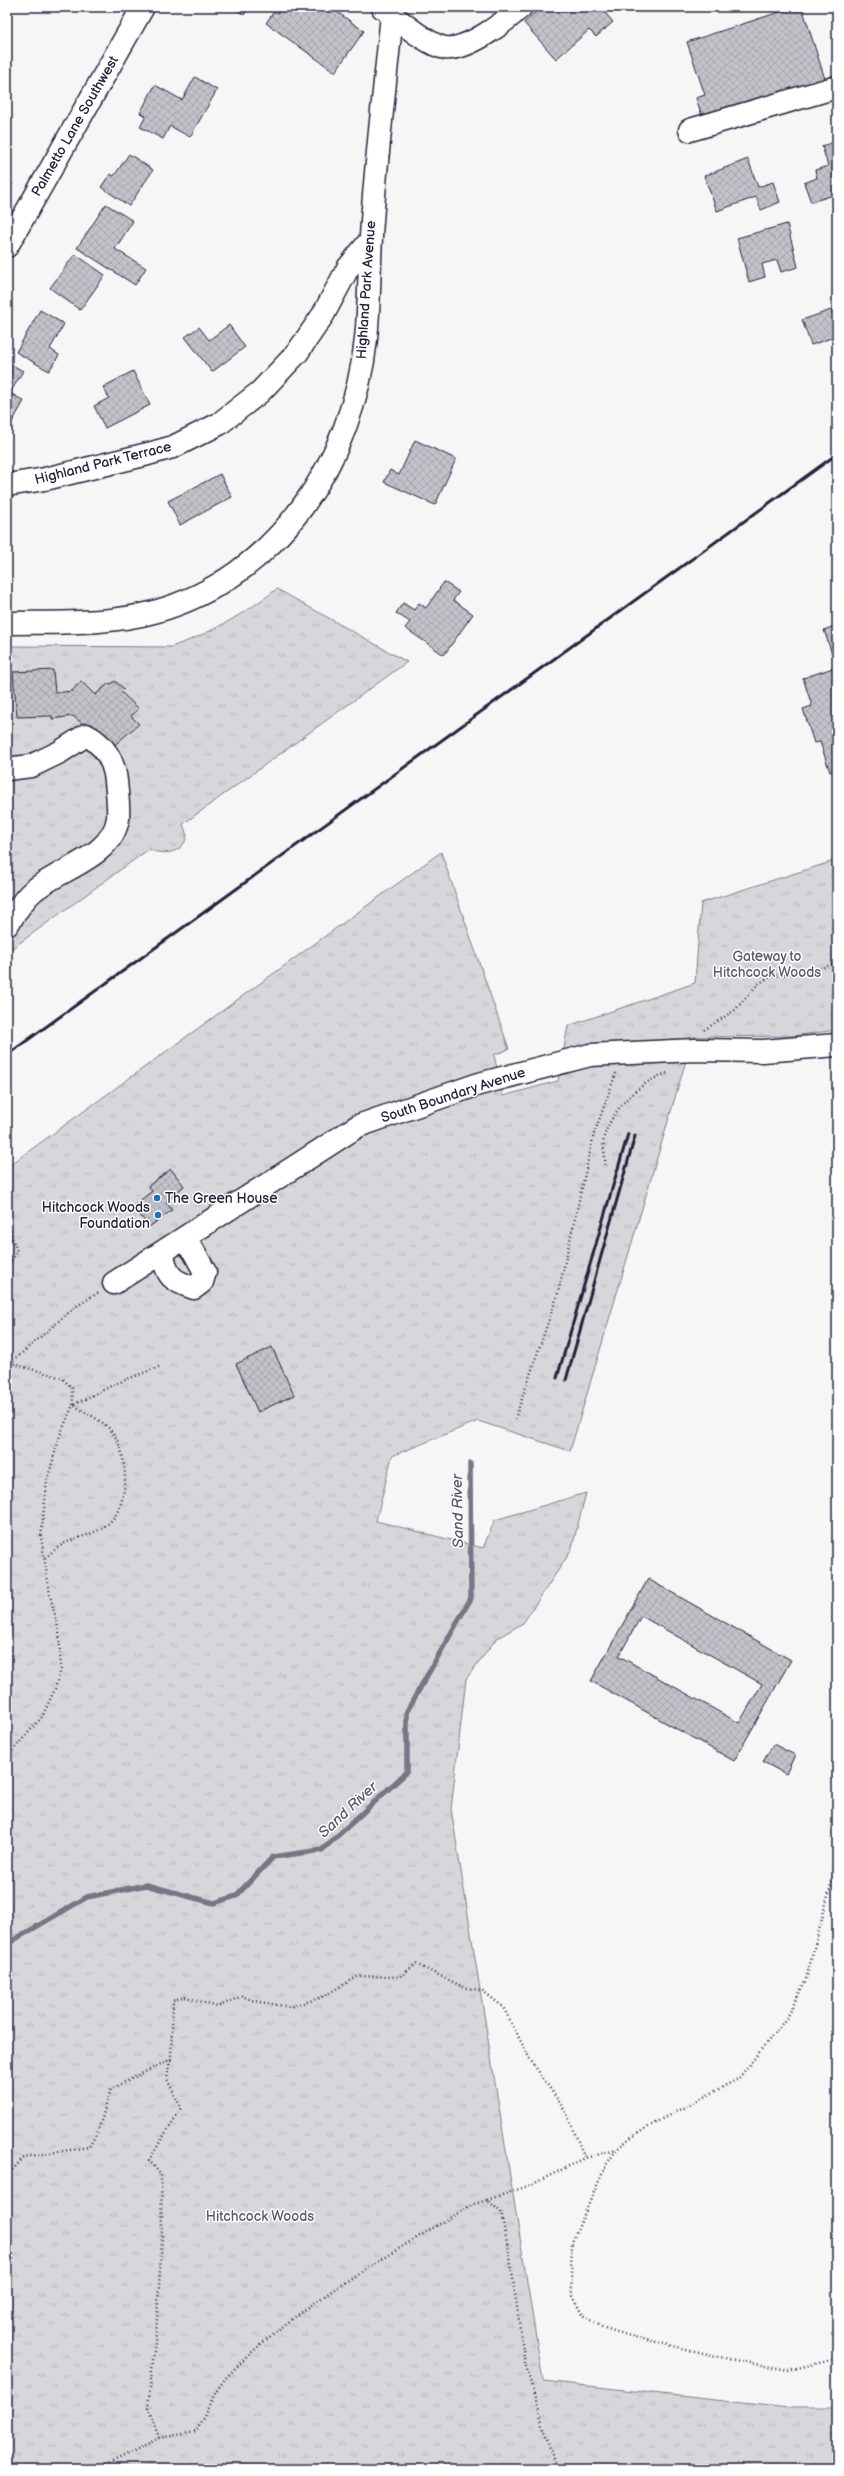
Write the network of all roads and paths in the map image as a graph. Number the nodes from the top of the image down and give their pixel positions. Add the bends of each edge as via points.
1 (143, 7) edge
2 (521, 7) edge
3 (391, 10) edge
4 (837, 87) edge
5 (690, 130) dead end
6 (370, 241) junction
7 (7, 246) edge
8 (7, 485) edge
9 (7, 623) edge
10 (7, 769) edge
11 (7, 925) edge
12 (837, 963) edge
13 (702, 1031) dead end
14 (837, 1045) edge
15 (622, 1053) junction
16 (672, 1072) dead end
17 (605, 1165) dead end
18 (7, 1223) edge
19 (182, 1240) junction
20 (163, 1253) junction
21 (7, 1269) edge
22 (114, 1283) joint
23 (11, 1363) junction
24 (7, 1366) edge
25 (161, 1366) dead end
26 (73, 1405) junction
27 (515, 1419) dead end
28 (45, 1558) junction
29 (7, 1757) edge
30 (837, 1862) edge
31 (170, 2059) junction
32 (617, 2150) junction
33 (585, 2158) junction
34 (7, 2176) edge
35 (487, 2200) junction
36 (837, 2359) edge
37 (159, 2438) junction
38 (98, 2469) edge
39 (556, 2469) edge

1 - 7 street, Palmetto Lane Southwest
2 - 3 street via 468,46 444,48 427,40
3 - 6 street, Highland Park Avenue
4 - 5 street
6 - 8 street, Highland Park Terrace via 348,268 323,315 297,353 260,392 219,424 173,446 148,454 45,479
6 - 9 street, Highland Park Avenue via 366,340 352,411 326,470 312,494 278,538 241,571 204,594 173,606 127,618 100,621
10 - 11 street via 31,766 60,752 86,735 106,752 113,763 118,801 118,819 111,835 101,847 33,891
12 - 13 path via 810,972 768,978 758,984 735,1010
14 - 15 street, South Boundary Avenue via 763,1051
15 - 19 street, South Boundary Avenue via 590,1055 479,1084 358,1126
15 - 27 path via 594,1134 558,1292
16 - 17 path via 653,1079 636,1090 622,1106 605,1136
18 - 21 path via 17,1251
19 - 20 street, South Boundary Avenue
19 - 20 street via 193,1250 205,1272 202,1282 194,1288 179,1283 166,1270
20 - 22 street, South Boundary Avenue
22 - 23 path via 75,1307
23 - 24 path
23 - 26 path via 62,1378 72,1388
25 - 26 path via 115,1384
26 - 28 path via 60,1435 47,1481 41,1537
26 - 28 path via 113,1432 120,1447 124,1468 120,1507 110,1522 95,1533 60,1546
28 - 29 path via 50,1595 59,1631 61,1668 42,1717
30 - 32 path via 806,1978 788,2016 738,2079 660,2120 630,2138
31 - 33 path via 173,2000 186,1997 217,2007 242,1996 254,2001 290,2007 320,1998 359,1976 399,1977 416,1964 463,1987 483,1991 503,2007 530,2059 566,2112
31 - 34 path via 111,2089 98,2130 89,2146 24,2156
31 - 37 path via 168,2079 181,2108 149,2160 162,2175 162,2238 148,2407
32 - 33 path
32 - 36 path via 606,2165 572,2242 572,2296 582,2314 602,2327 630,2336 788,2370
33 - 35 path via 531,2186
35 - 37 path via 471,2205 361,2273 278,2330 224,2380 196,2432
35 - 39 path via 501,2212 525,2363
37 - 38 path

